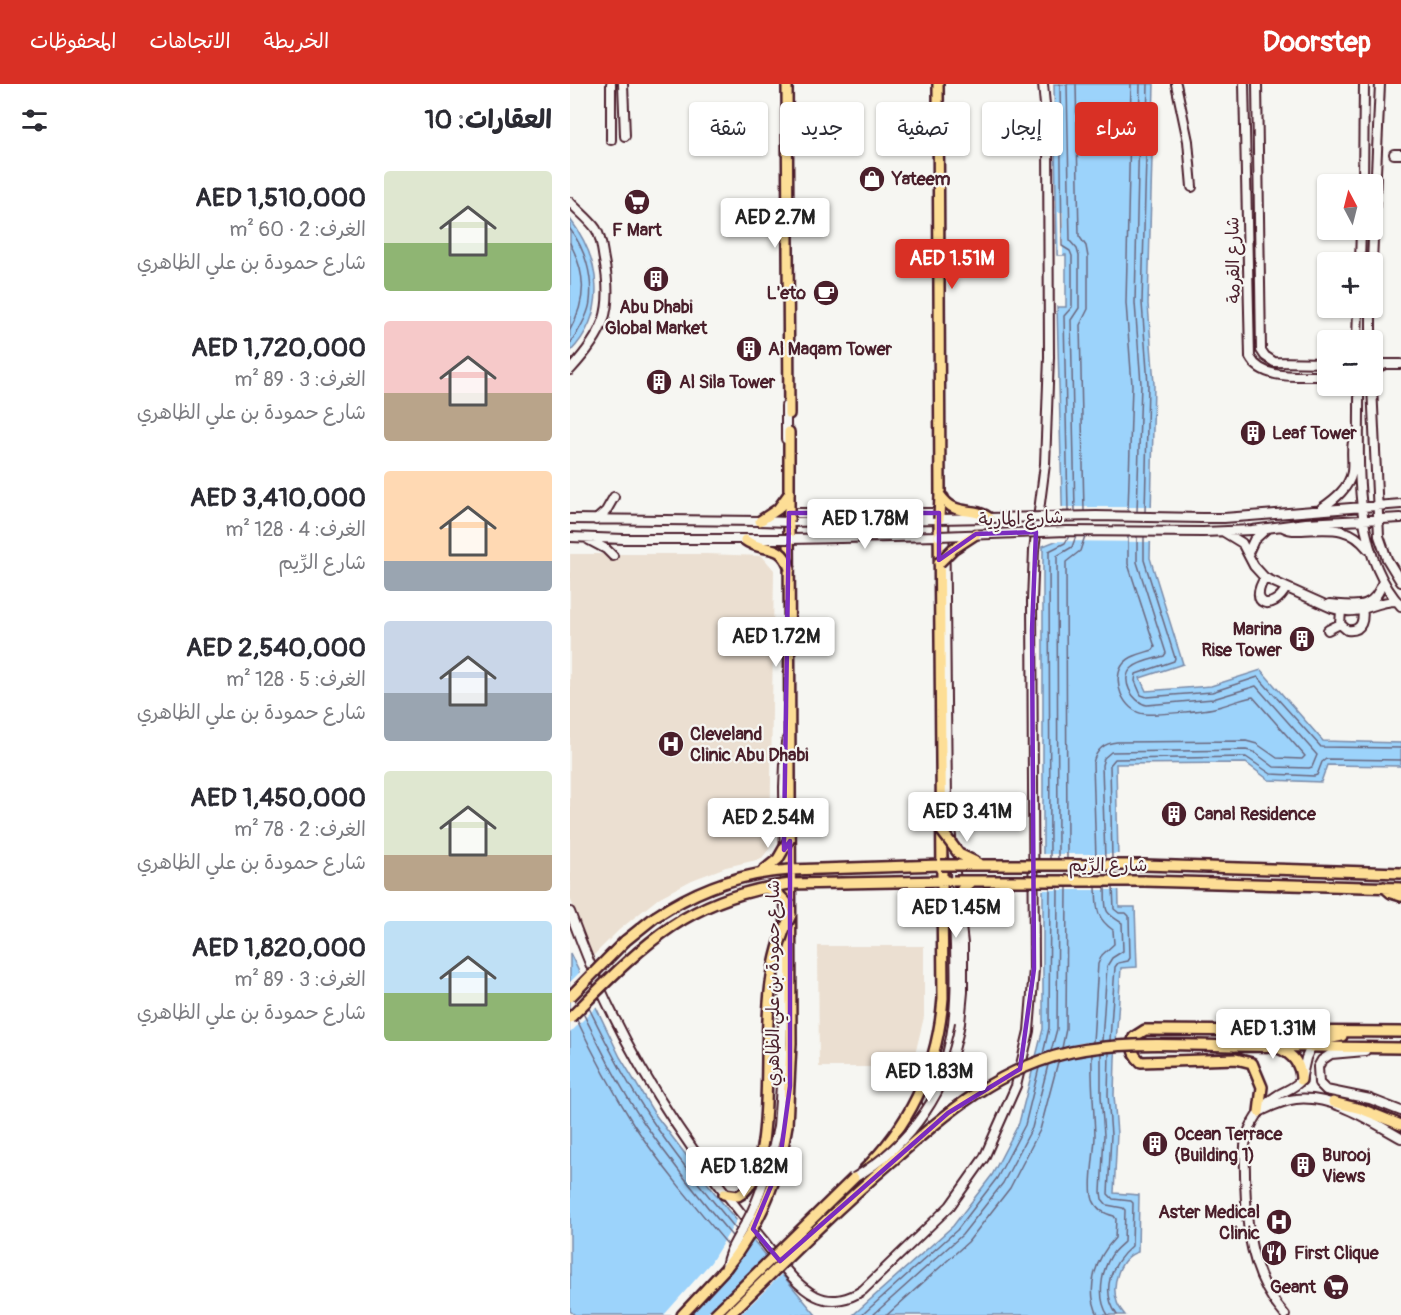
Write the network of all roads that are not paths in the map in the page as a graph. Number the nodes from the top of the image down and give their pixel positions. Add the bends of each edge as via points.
1 (611, 84) edge
2 (623, 84) edge
3 (787, 84) edge
4 (940, 84) edge
5 (1043, 84) edge
6 (1176, 84) edge
7 (1244, 84) edge
8 (1257, 84) edge
9 (1364, 84) edge
10 (1380, 84) edge
11 (625, 136) dead end
12 (610, 140) dead end
13 (1363, 174) edge
14 (1192, 187) dead end
15 (570, 202) edge
16 (1372, 252) edge
17 (1314, 364) junction
18 (1317, 364) edge
19 (1317, 364) edge
20 (1383, 364) edge
21 (1401, 364) edge
22 (570, 370) edge
23 (1317, 376) edge
24 (1358, 396) edge
25 (1372, 396) edge
26 (789, 414) dead end
27 (1359, 430) junction
28 (789, 432) dead end
29 (789, 494) junction
30 (940, 495) junction
31 (614, 496) dead end
32 (1401, 504) edge
33 (1363, 506) junction
34 (1378, 506) junction
35 (1321, 509) junction
36 (942, 516) junction
37 (788, 517) junction
38 (989, 518) junction
39 (1401, 518) edge
40 (570, 519) edge
41 (1365, 519) junction
42 (1378, 519) junction
43 (596, 520) junction
44 (760, 521) junction
45 (1282, 526) junction
46 (1266, 529) junction
47 (1224, 532) junction
48 (976, 534) junction
49 (939, 536) junction
50 (570, 537) edge
51 (585, 538) junction
52 (790, 539) junction
53 (745, 540) junction
54 (1370, 550) junction
55 (1248, 553) junction
56 (613, 556) dead end
57 (939, 563) junction
58 (790, 569) junction
59 (1265, 578) junction
60 (1383, 581) junction
61 (1401, 582) edge
62 (1286, 588) junction
63 (1325, 604) junction
64 (1399, 604) edge
65 (1361, 607) junction
66 (1341, 611) junction
67 (1341, 624) junction
68 (1328, 630) dead end
69 (941, 830) junction
70 (790, 838) junction
71 (942, 865) junction
72 (986, 866) junction
73 (790, 870) junction
74 (760, 873) junction
75 (1401, 873) edge
76 (942, 881) junction
77 (953, 881) junction
78 (972, 881) junction
79 (788, 887) junction
80 (1384, 887) junction
81 (766, 888) junction
82 (1401, 888) edge
83 (1401, 896) edge
84 (954, 902) junction
85 (790, 911) junction
86 (570, 912) edge
87 (570, 997) edge
88 (570, 1018) edge
89 (957, 1023) junction
90 (1363, 1031) junction
91 (1401, 1032) edge
92 (1273, 1046) junction
93 (1311, 1047) junction
94 (1401, 1048) edge
95 (1301, 1080) junction
96 (1333, 1102) junction
97 (1401, 1111) edge
98 (1259, 1112) junction
99 (1401, 1125) edge
100 (1401, 1138) edge
101 (855, 1178) junction
102 (724, 1194) junction
103 (780, 1261) junction
104 (726, 1268) junction
105 (682, 1315) edge
106 (714, 1315) edge
107 (729, 1315) edge
108 (1285, 1315) edge

1 - 12 street
2 - 11 street
3 - 26 main road
3 - 37 street
4 - 30 main road
4 - 36 street
5 - 103 street via 1048,135 1048,357 1045,464 1032,601 1034,969 1026,1048 1007,1110 968,1183 950,1206 863,1290 840,1300 818,1297
6 - 14 street via 1188,141
7 - 23 street, شارع القرمة via 1250,357 1256,367 1268,373
8 - 17 street, شارع القرمة via 1261,350 1274,362
9 - 13 street
10 - 16 street
15 - 22 street via 597,231 608,287 597,336
17 - 18 street, شارع القرمة
17 - 19 street, شارع القرمة
20 - 21 street
24 - 27 street
25 - 34 street
27 - 33 street
27 - 35 street via 1353,440 1350,478
28 - 29 main road, شارع حمودة بن علي الظاهري
29 - 37 main road, شارع حمودة بن علي الظاهري, bridge
29 - 44 main road, bridge via 778,509
30 - 36 main road, bridge
30 - 38 main road, bridge via 957,510
31 - 43 street
32 - 34 street, شارع المارِية
33 - 34 street, شارع المارِية
33 - 35 street, شارع المارِية
33 - 41 street
34 - 42 street
35 - 38 street, شارع المارِية, bridge via 1224,518
36 - 37 street, شارع المارِية
36 - 38 street, شارع المارِية, bridge
36 - 49 main road, bridge
36 - 89 street via 947,801 963,936 964,976
37 - 44 street, شارع المارِية, bridge
37 - 52 main road, شارع حمودة بن علي الظاهري, bridge
37 - 79 street via 783,807
39 - 42 street, شارع المارِية
40 - 43 street, شارع المارِية
41 - 42 street, شارع المارِية
41 - 45 street, شارع المارِية
41 - 54 street
42 - 61 street via 1382,547
43 - 44 street, شارع المارِية
45 - 46 street, شارع المارِية
45 - 54 street via 1293,530 1341,530 1360,539
46 - 47 street, شارع المارِية
46 - 55 street
47 - 48 street, شارع المارِية, bridge
47 - 55 street via 1242,543
48 - 49 street, شارع المارِية, bridge
48 - 57 main road, bridge
49 - 52 street, شارع المارِية
49 - 57 main road
50 - 51 street, شارع المارِية
51 - 53 street, شارع المارِية, bridge
51 - 56 street
52 - 53 street, شارع المارِية, bridge
52 - 58 main road, شارع حمودة بن علي الظاهري, bridge
53 - 58 main road, bridge via 777,550
54 - 60 street
55 - 59 street
57 - 69 main road
58 - 70 main road, شارع حمودة بن علي الظاهري
59 - 62 street
59 - 62 street via 1258,594 1265,603 1280,598
60 - 64 street
60 - 65 street via 1376,598
62 - 63 street
63 - 65 street
63 - 66 street
64 - 65 street
65 - 66 street
65 - 67 street via 1363,621 1359,628 1347,630
66 - 67 street
67 - 68 street
69 - 71 main road
69 - 72 main road, bridge via 959,854
70 - 73 main road, شارع حمودة بن علي الظاهري
70 - 74 main road, bridge via 778,859
71 - 72 main road, شارع الرِّيم, bridge
71 - 73 main road, شارع الرِّيم
71 - 76 main road
71 - 77 street, bridge
72 - 75 main road, شارع الرِّيم, bridge via 1144,864
73 - 74 main road, شارع الرِّيم, bridge
73 - 79 main road, شارع حمودة بن علي الظاهري, bridge
74 - 87 main road, شارع الرِّيم, bridge via 716,885 666,910 631,936
76 - 77 main road, شارع الرِّيم
76 - 79 main road, شارع الرِّيم
76 - 101 main road, bridge via 943,998 933,1059 903,1122
77 - 78 main road, شارع الرِّيم, bridge
77 - 84 street, bridge
78 - 80 main road, شارع الرِّيم, bridge
78 - 84 main road, bridge
79 - 81 main road, شارع الرِّيم, bridge
79 - 85 main road, شارع حمودة بن علي الظاهري
79 - 104 street, شارع حمودة بن علي الظاهري, bridge via 778,1127 762,1187
80 - 82 main road, شارع الرِّيم
80 - 83 main road
81 - 85 main road, bridge via 778,894
81 - 88 main road, شارع الرِّيم, bridge via 718,902 674,924 634,954
84 - 89 street
85 - 102 main road, bridge via 771,990 768,1090 757,1167 747,1190 738,1196
85 - 104 main road, شارع حمودة بن علي الظاهري, bridge via 791,1065 785,1139 766,1205
86 - 102 street via 610,1008 645,1074
89 - 101 street, bridge via 949,1066 925,1114 897,1146
89 - 103 street via 939,1076 911,1129 881,1164
90 - 91 main road
90 - 93 main road via 1322,1040
90 - 98 main road via 1145,1030 1134,1037 1131,1048 1141,1062 1236,1059 1252,1063 1262,1087
92 - 93 main road
92 - 95 main road via 1294,1057
92 - 107 main road, bridge via 1095,1048 1045,1059 992,1083 953,1108 877,1173
93 - 94 main road
93 - 95 street
94 - 97 street via 1331,1054 1322,1060 1318,1075 1326,1090 1370,1099
95 - 98 street
96 - 98 street via 1296,1099
96 - 99 main road
96 - 100 street
98 - 108 street via 1245,1137 1247,1227 1254,1260 1273,1300
101 - 106 main road, bridge
102 - 103 street
104 - 105 main road, شارع حمودة بن علي الظاهري

